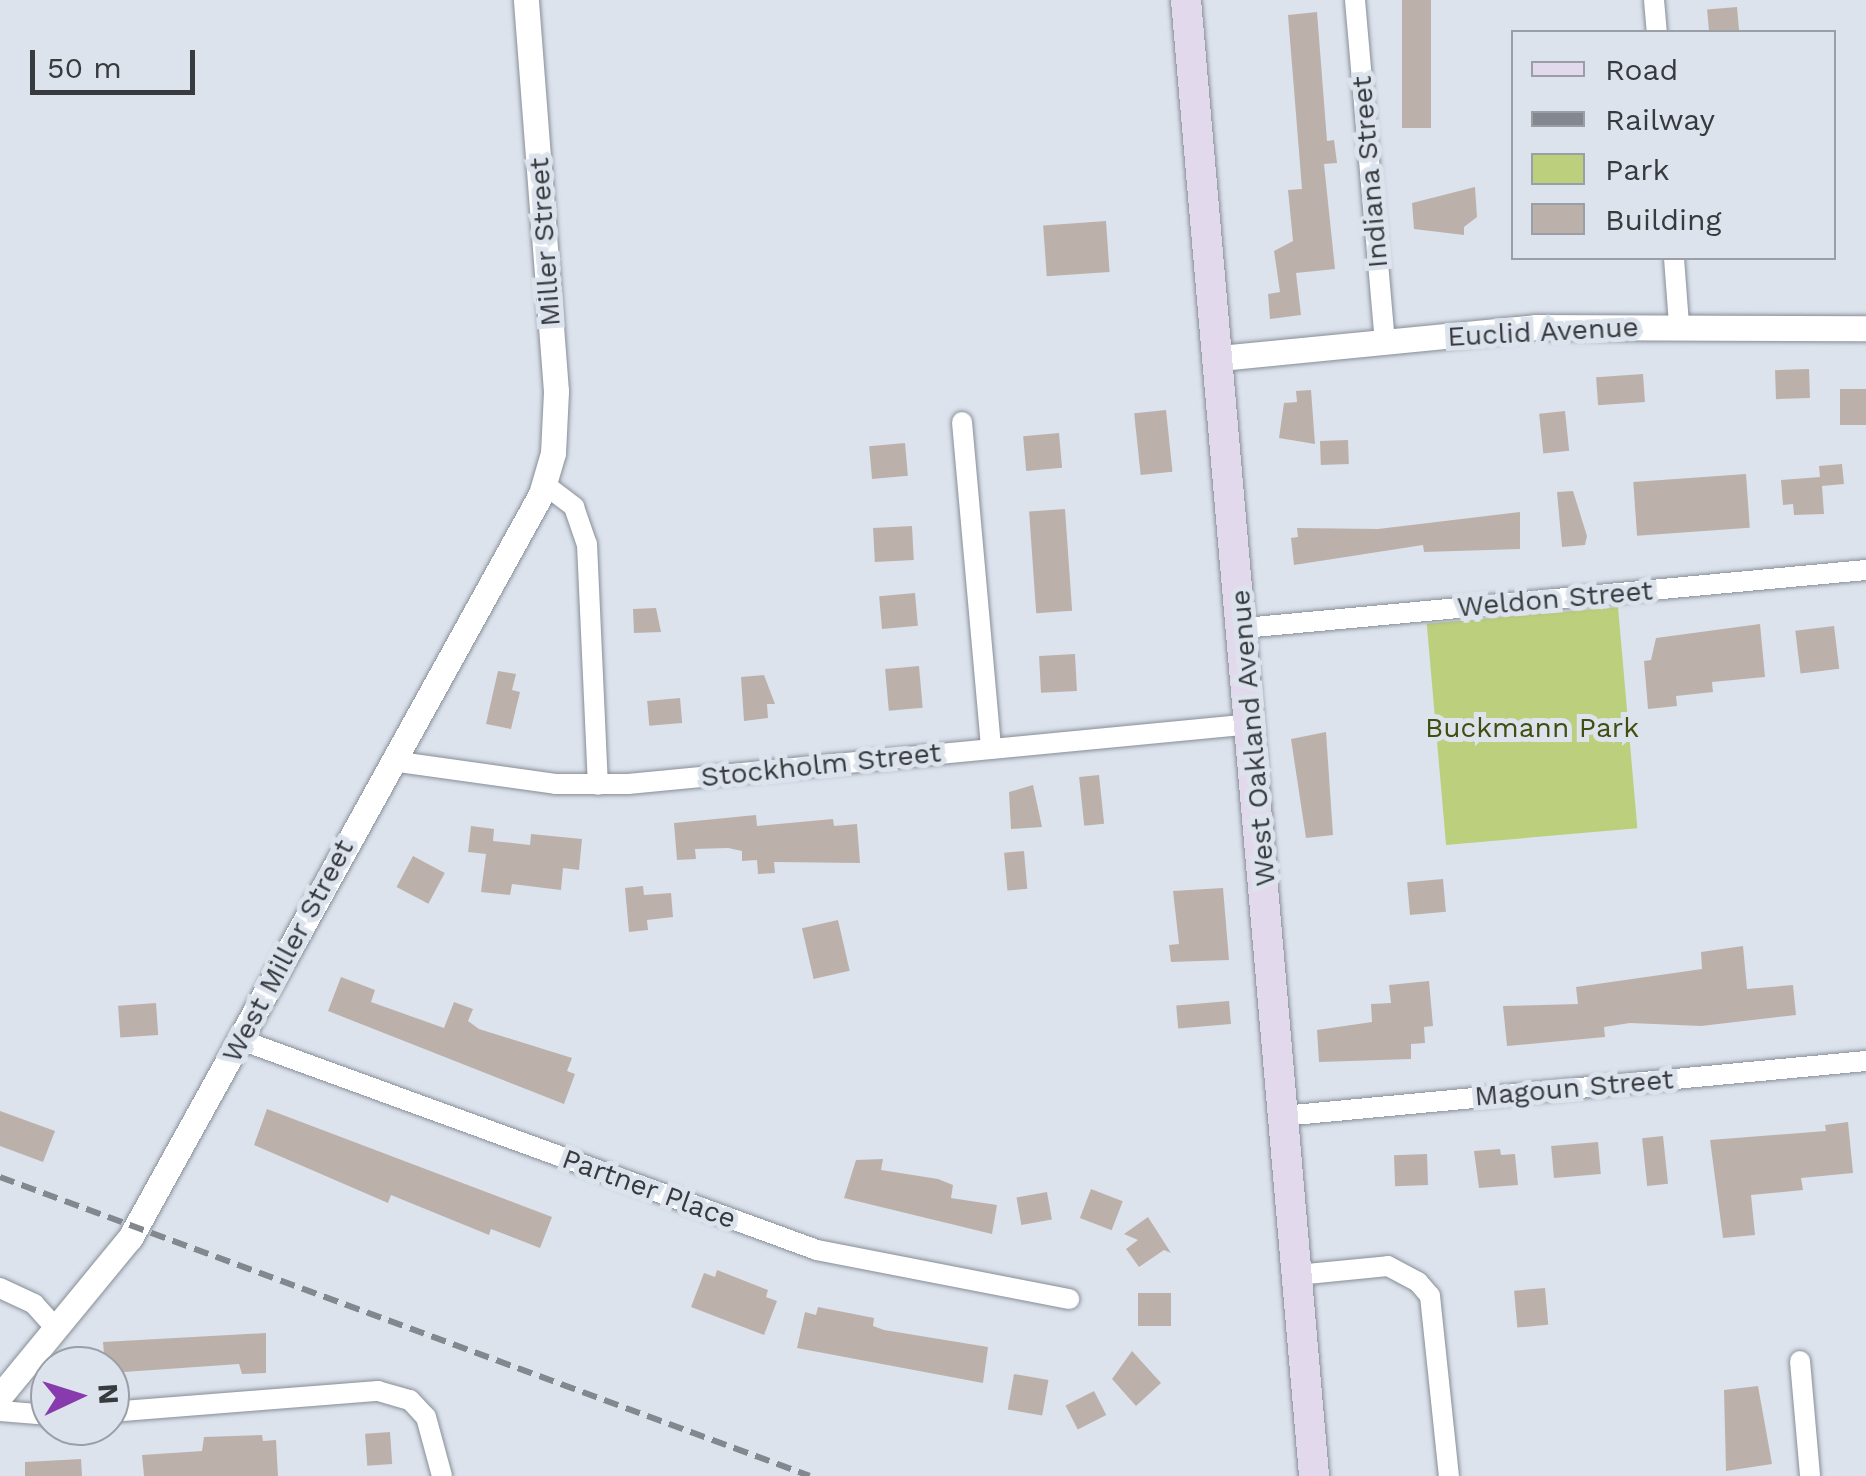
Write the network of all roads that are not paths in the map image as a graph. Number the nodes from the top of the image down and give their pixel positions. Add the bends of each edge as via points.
1 (526, 0) edge
2 (1186, 0) edge
3 (1355, 0) edge
4 (1654, 0) edge
5 (1656, 30) edge
6 (1674, 260) edge
7 (1680, 325) junction
8 (1866, 328) edge
9 (1384, 344) junction
10 (1220, 358) junction
11 (962, 422) dead end
12 (544, 484) junction
13 (1866, 570) edge
14 (1244, 628) junction
15 (1252, 724) junction
16 (991, 748) junction
17 (392, 761) junction
18 (598, 785) junction
19 (241, 1040) junction
20 (1866, 1060) edge
21 (1283, 1116) junction
22 (1297, 1275) junction
23 (0, 1288) edge
24 (1068, 1299) dead end
25 (55, 1327) junction
26 (1800, 1361) dead end
27 (0, 1396) edge
28 (130, 1410) edge
29 (0, 1411) edge
30 (30, 1413) edge
31 (442, 1476) edge
32 (1314, 1476) edge
33 (1449, 1476) edge
34 (1810, 1476) edge

1 - 12 street, Miller Street via 556,391
2 - 10 main road, West Oakland Avenue
3 - 9 street, Indiana Street
4 - 5 street
6 - 7 street
7 - 8 street, Euclid Avenue
7 - 9 street, Euclid Avenue via 1535,327
9 - 10 street, Euclid Avenue
10 - 14 main road, West Oakland Avenue
11 - 16 street
12 - 17 street, West Miller Street
12 - 18 street via 574,508 587,544
13 - 14 street, Weldon Street
14 - 15 main road, West Oakland Avenue
15 - 16 street, Stockholm Street
15 - 21 main road, West Oakland Avenue
16 - 18 street, Stockholm Street
17 - 18 street, Stockholm Street via 423,770
17 - 19 street, West Miller Street
19 - 24 street, Partner Place via 817,1250
19 - 25 street, West Miller Street via 130,1238
20 - 21 street, Magoun Street
21 - 22 main road, West Oakland Avenue
22 - 32 main road, West Oakland Avenue
22 - 33 street via 1388,1266 1430,1296
23 - 25 street via 34,1304
25 - 27 street, West Miller Street
26 - 34 street
28 - 31 street via 378,1391 410,1400 426,1416
29 - 30 street

